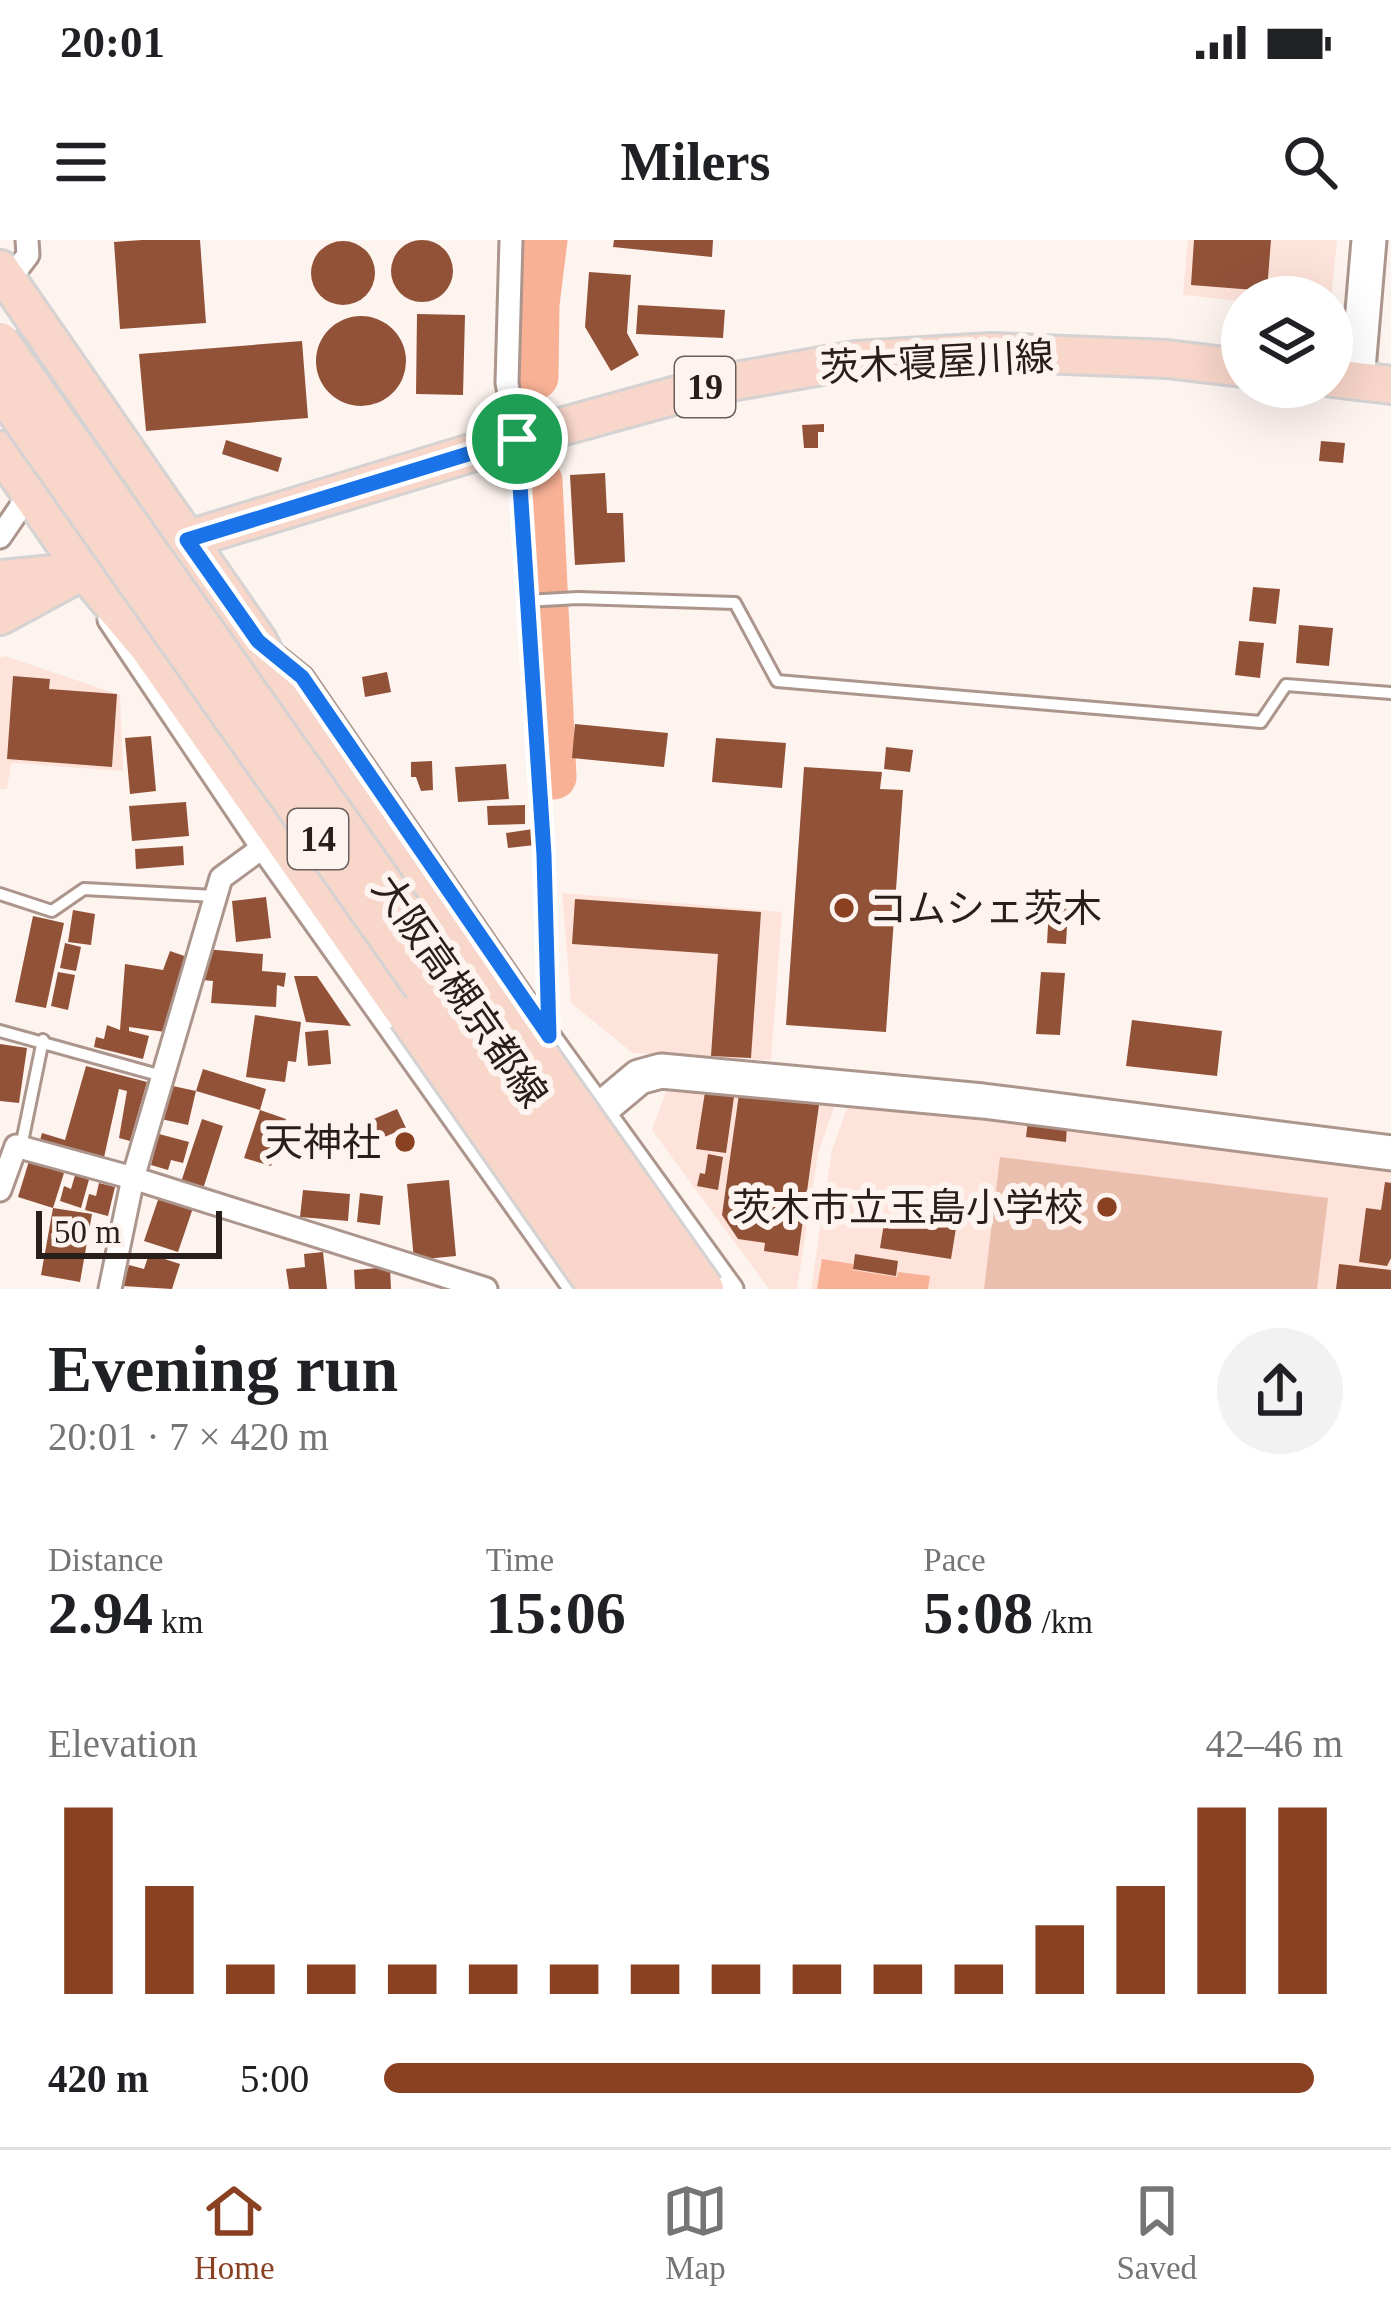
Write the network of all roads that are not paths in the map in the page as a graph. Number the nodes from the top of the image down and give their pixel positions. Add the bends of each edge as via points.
1 (27, 240) edge
2 (511, 240) edge
3 (1369, 240) edge
4 (3, 280) edge
5 (0, 341) edge
6 (1221, 365) edge
7 (1360, 382) edge
8 (0, 389) edge
9 (517, 439) junction
10 (0, 451) edge
11 (28, 496) junction
12 (0, 537) edge
13 (187, 540) junction
14 (84, 571) junction
15 (532, 601) junction
16 (0, 607) edge
17 (258, 641) junction
18 (1391, 693) edge
19 (262, 848) junction
20 (0, 894) edge
21 (216, 896) junction
22 (0, 1031) edge
23 (549, 1036) junction
24 (43, 1040) junction
25 (162, 1076) junction
26 (602, 1108) junction
27 (21, 1147) junction
28 (1391, 1153) edge
29 (133, 1178) junction
30 (499, 1179) junction
31 (3, 1180) edge
32 (110, 1289) edge
33 (487, 1289) edge
34 (575, 1289) edge
35 (598, 1289) edge
36 (636, 1289) edge
37 (671, 1289) edge
38 (706, 1289) edge
39 (732, 1289) edge

1 - 4 street via 28,255
2 - 9 street via 507,383
3 - 7 street
4 - 13 main road
5 - 37 main road, 大阪高槻京都線 / 14, bridge
6 - 9 main road, 茨木寝屋川線 / 19 via 991,352 856,360 712,385
8 - 36 main road, 大阪高槻京都線 / 14, bridge
9 - 13 main road, 茨木寝屋川線 / 19
9 - 15 lane
10 - 11 main road
11 - 12 street
11 - 14 main road
13 - 14 main road, 茨木寝屋川線 / 19
13 - 17 main road, 14
14 - 16 main road, 茨木寝屋川線 / 19
14 - 19 street via 121,643
14 - 35 main road, 14, bridge via 148,647
15 - 18 lane via 735,603 777,681 1261,722 1286,685
15 - 23 lane
17 - 23 street via 302,677
17 - 38 main road, 14, bridge via 288,698
19 - 21 street via 221,878
19 - 30 street
20 - 21 lane via 52,911 84,890
21 - 25 street
22 - 24 lane
23 - 26 street
24 - 25 lane
24 - 27 lane
25 - 29 street
26 - 28 street via 639,1077 661,1071 983,1101
26 - 30 street
26 - 39 street
27 - 29 street
27 - 31 street
29 - 32 street
29 - 33 street
30 - 34 street

